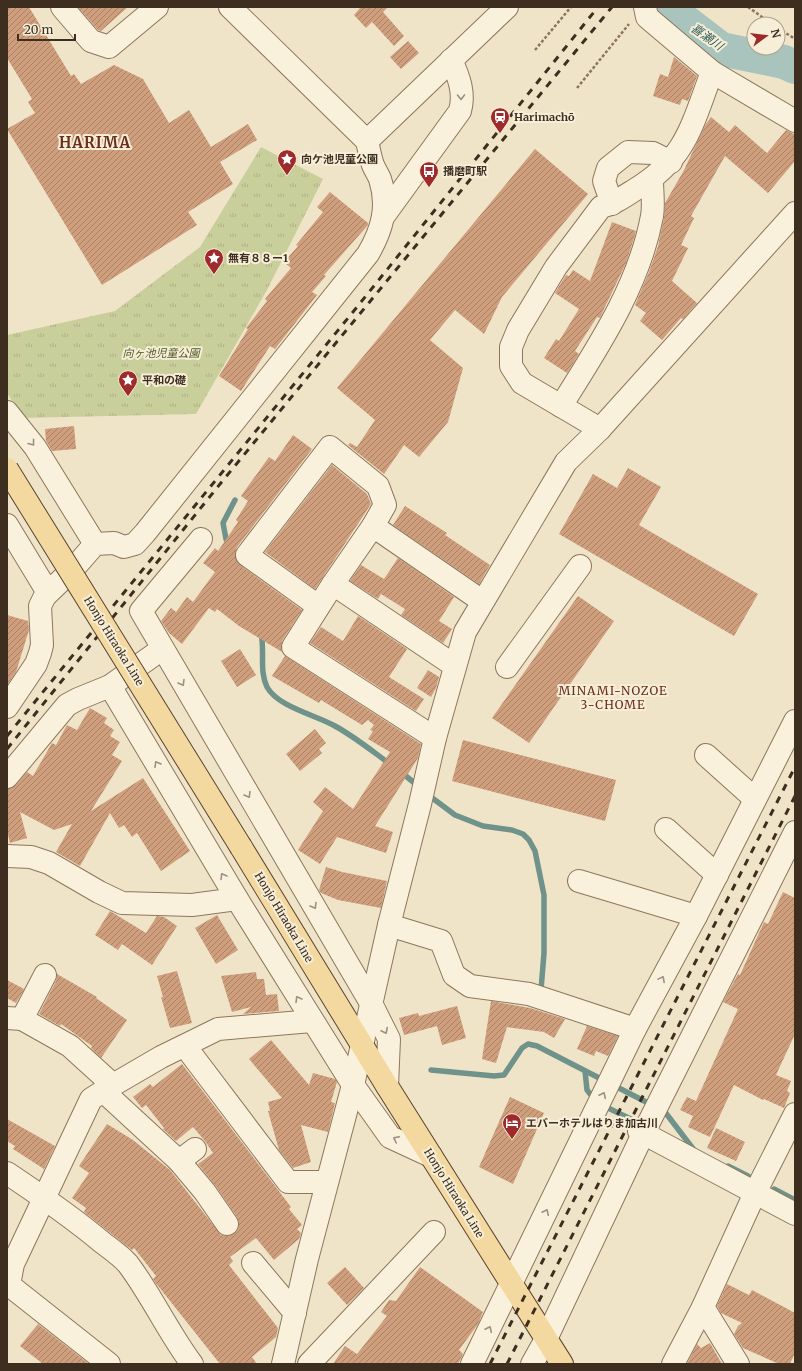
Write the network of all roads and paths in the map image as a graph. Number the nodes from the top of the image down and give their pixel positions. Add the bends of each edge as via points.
1 (62, 7) edge
2 (157, 7) edge
3 (230, 7) edge
4 (507, 7) edge
5 (571, 7) edge
6 (645, 7) edge
7 (750, 8) edge
8 (761, 16) edge
9 (629, 24) dead end
10 (786, 34) edge
11 (795, 40) edge
12 (535, 50) dead end
13 (451, 60) junction
14 (712, 72) junction
15 (577, 88) dead end
16 (795, 121) edge
17 (367, 141) junction
18 (671, 162) junction
19 (652, 180) junction
20 (407, 185) junction
21 (382, 189) junction
22 (612, 204) junction
23 (795, 213) edge
24 (383, 217) junction
25 (561, 406) junction
26 (7, 412) edge
27 (600, 429) junction
28 (7, 469) edge
29 (7, 525) edge
30 (373, 526) junction
31 (201, 539) dead end
32 (95, 544) junction
33 (29, 560) junction
34 (580, 566) dead end
35 (61, 581) junction
36 (333, 584) junction
37 (482, 601) junction
38 (318, 606) junction
39 (41, 628) junction
40 (162, 649) junction
41 (455, 666) junction
42 (506, 667) dead end
43 (14, 685) edge
44 (110, 686) junction
45 (7, 708) edge
46 (795, 721) edge
47 (435, 738) junction
48 (706, 755) dead end
49 (7, 777) edge
50 (756, 799) junction
51 (666, 829) dead end
52 (795, 832) edge
53 (7, 856) edge
54 (717, 875) junction
55 (579, 881) dead end
56 (238, 899) junction
57 (696, 916) junction
58 (389, 925) junction
59 (45, 975) dead end
60 (372, 1005) junction
61 (15, 1018) edge
62 (312, 1021) junction
63 (635, 1029) junction
64 (362, 1045) junction
65 (185, 1046) junction
66 (353, 1085) junction
67 (387, 1086) junction
68 (108, 1088) junction
69 (795, 1114) edge
70 (641, 1133) junction
71 (431, 1156) junction
72 (7, 1173) edge
73 (327, 1182) junction
74 (755, 1193) junction
75 (43, 1197) junction
76 (795, 1214) edge
77 (227, 1224) dead end
78 (434, 1232) dead end
79 (253, 1263) dead end
80 (512, 1283) junction
81 (704, 1307) junction
82 (294, 1313) junction
83 (546, 1339) junction
84 (108, 1364) edge
85 (192, 1364) edge
86 (283, 1364) edge
87 (309, 1364) edge
88 (472, 1364) edge
89 (532, 1364) edge
90 (562, 1364) edge
91 (673, 1364) edge
92 (738, 1364) edge

1 - 2 street via 91,41 109,47
3 - 17 street
4 - 13 street
5 - 12 path
6 - 14 street via 647,17
7 - 8 path
9 - 15 path
10 - 11 path
13 - 17 street
13 -> 20 street via 462,94 460,111
14 - 16 street
14 - 18 street via 684,143
17 - 21 street
18 - 19 street
18 - 22 street via 653,153 628,152 608,168 604,181
19 - 22 street
19 - 25 street via 652,215 642,252 623,301
20 - 21 street via 394,191
20 - 24 street
21 - 24 street
22 - 25 street via 601,208 556,267 518,330 511,347 511,366 522,383
23 - 27 street
24 - 32 street via 377,239 368,254 145,533 135,544 124,547 114,543
25 - 27 street
26 -> 32 street via 35,446
27 - 37 street via 566,462
28 - 64 main road, Honjo Hiraoka Line, bridge
29 - 33 street
30 - 36 street
30 - 37 street
30 - 38 street via 384,505 378,486 330,447 247,555
31 - 40 street via 141,611
32 - 35 street
33 - 35 street via 44,586 50,587
33 - 39 street
34 - 42 street
35 - 39 street via 45,596 40,606
36 - 38 street
36 - 41 street
37 - 41 street via 465,632
38 - 47 street via 293,647
39 - 43 street via 42,645 36,664
40 - 44 street
40 -> 60 street
41 - 47 street
43 - 45 street
44 - 49 street via 67,705
56 -> 44 street
46 - 50 street
47 - 58 street
48 - 50 street
50 - 54 street
51 - 54 street
52 - 70 street
53 - 56 street via 31,857 49,863 122,903 192,906
54 - 57 street
55 - 57 street
62 -> 56 street
63 -> 57 street
58 - 60 street
58 - 63 street via 441,941 454,975 470,986 529,994
59 - 61 street
60 - 64 street
60 -> 67 street via 389,1039
61 - 68 street via 74,1038
62 - 65 street via 218,1029
62 - 66 street
80 -> 63 street
64 - 66 street
64 - 67 main road, Honjo Hiraoka Line
65 - 68 street
65 - 73 street via 288,1182
71 -> 66 street via 390,1137
66 - 73 street
67 - 71 main road, Honjo Hiraoka Line
68 - 75 street via 91,1099
68 - 77 street via 187,1155 205,1192
69 - 74 street
70 - 74 street
70 - 83 street
71 - 80 main road, Honjo Hiraoka Line
72 - 75 street
73 - 82 street
74 - 76 street
74 - 81 street
75 - 84 street via 13,1264 9,1284
75 - 85 street via 127,1263 137,1294
78 - 87 street
79 - 82 street
80 - 83 main road, Honjo Hiraoka Line
88 -> 80 street
81 - 91 street
81 - 92 street
82 - 86 street
83 - 89 street
83 - 90 main road, Honjo Hiraoka Line

